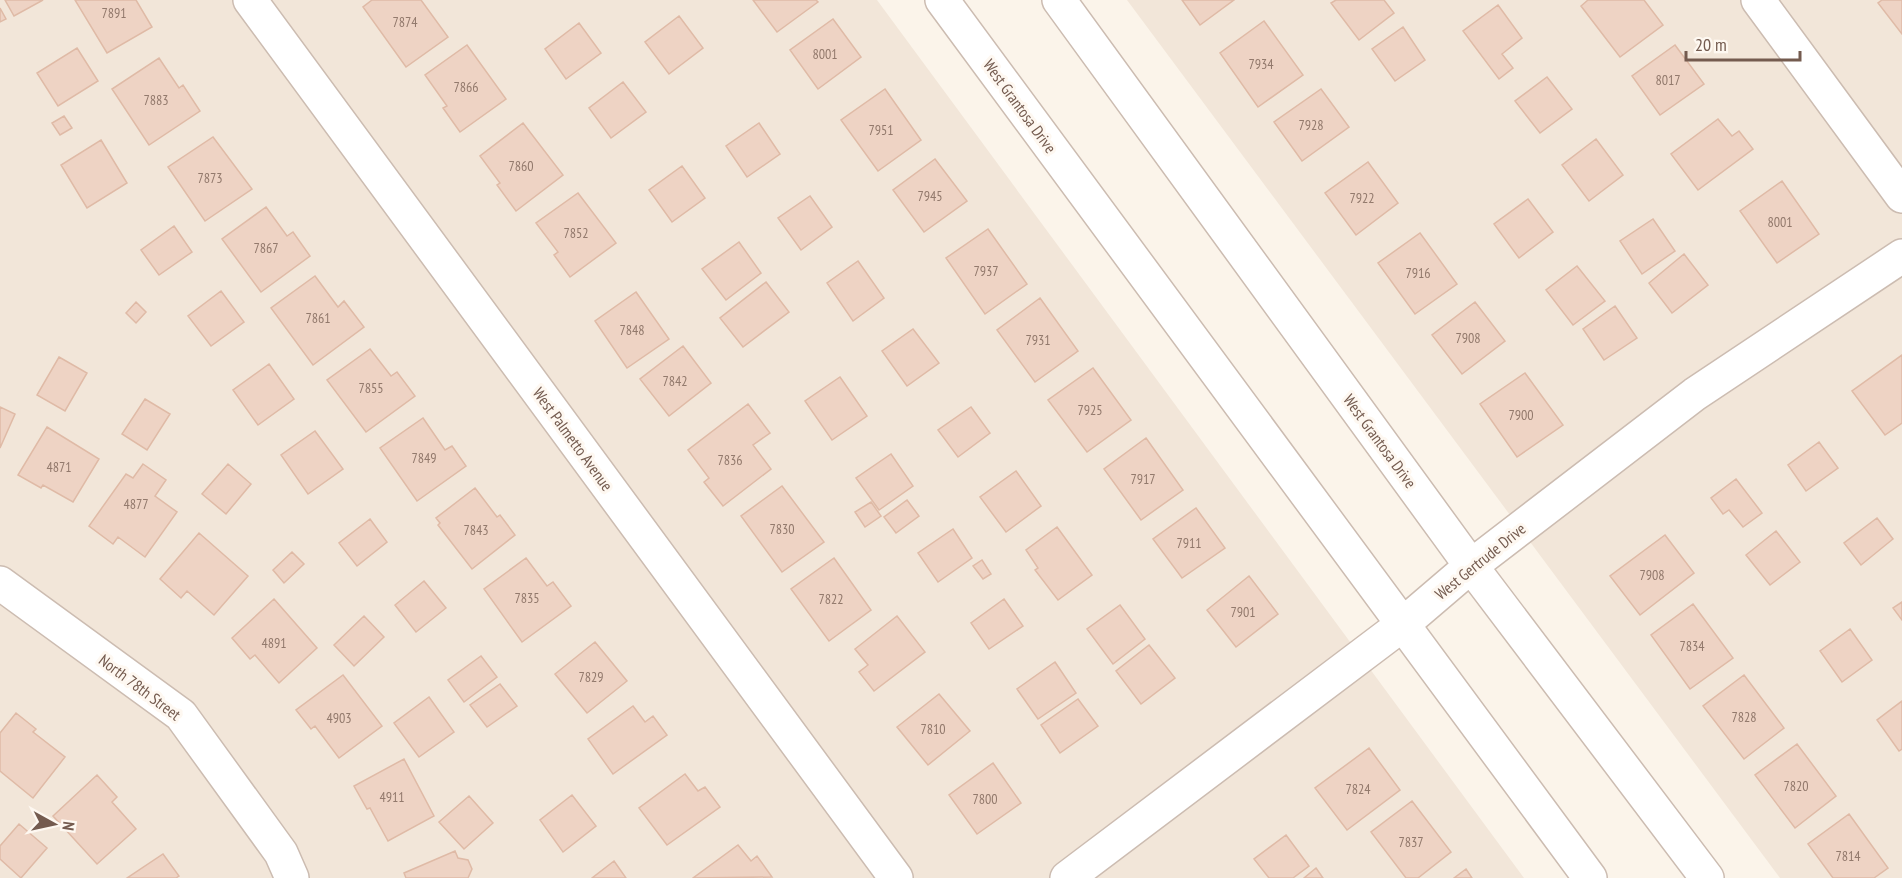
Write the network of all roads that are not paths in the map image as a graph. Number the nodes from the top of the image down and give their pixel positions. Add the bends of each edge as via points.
1 (250, 0) edge
2 (942, 0) edge
3 (1059, 0) edge
4 (1758, 0) edge
5 (1902, 196) edge
6 (1902, 256) edge
7 (1471, 566) junction
8 (0, 583) edge
9 (1402, 625) junction
10 (292, 878) edge
11 (897, 878) edge
12 (1067, 878) edge
13 (1590, 878) edge
14 (1707, 878) edge

1 - 11 street, West Palmetto Avenue
2 - 9 street, West Grantosa Drive
3 - 7 street, West Grantosa Drive
4 - 5 street
6 - 7 street, West Gertrude Drive via 1695,394
7 - 9 street, West Gertrude Drive
7 - 14 street, West Grantosa Drive
8 - 10 street, North 78th Street via 181,715 282,853
9 - 12 street, West Gertrude Drive
9 - 13 street, West Grantosa Drive

